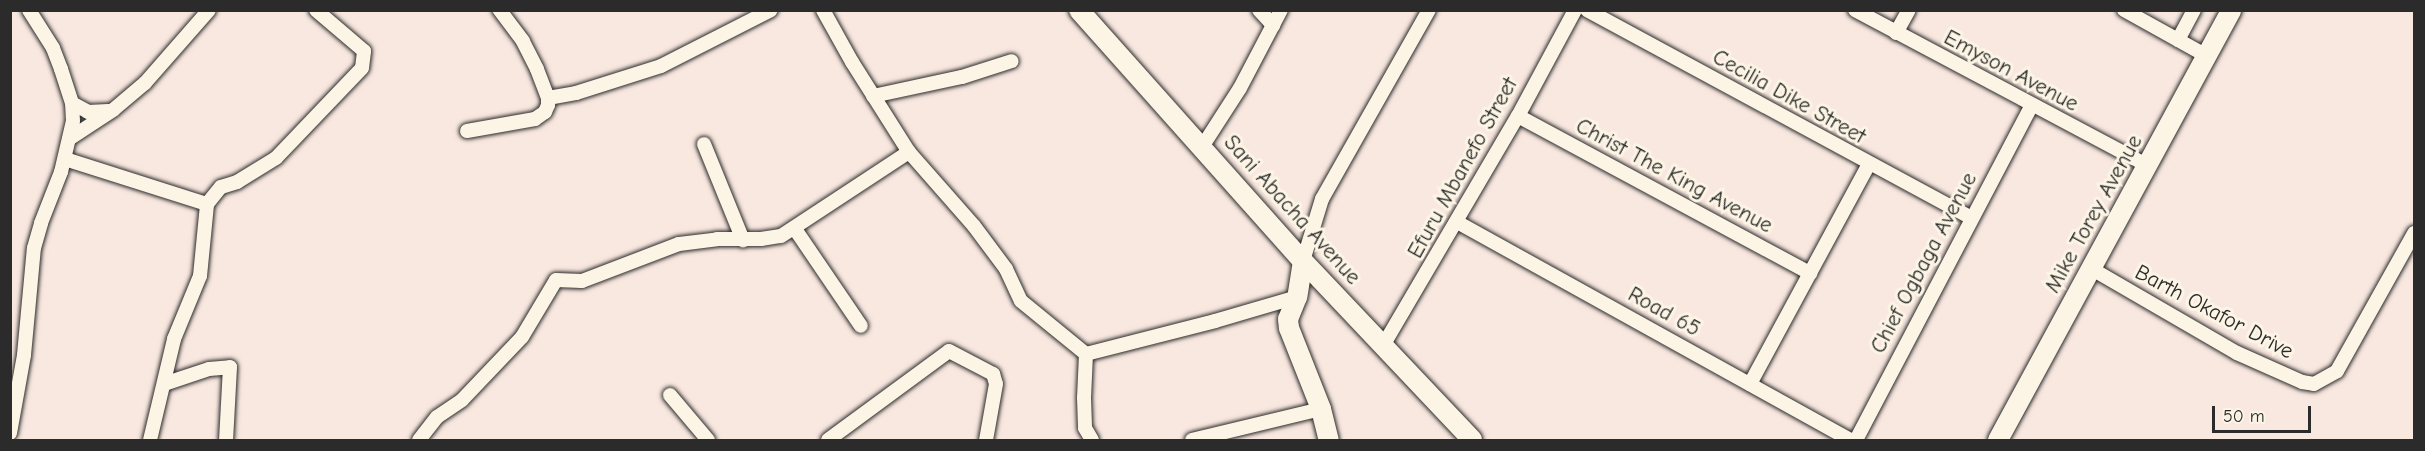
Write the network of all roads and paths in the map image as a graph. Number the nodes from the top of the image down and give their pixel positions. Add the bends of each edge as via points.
1 (28, 10) edge
2 (208, 10) edge
3 (316, 10) edge
4 (500, 10) edge
5 (771, 10) edge
6 (823, 10) edge
7 (1079, 10) edge
8 (1260, 10) edge
9 (1281, 10) edge
10 (1429, 10) edge
11 (1575, 10) edge
12 (1587, 10) edge
13 (1855, 10) edge
14 (1908, 10) edge
15 (2124, 10) edge
16 (2194, 10) edge
17 (2231, 10) edge
18 (1273, 25) junction
19 (1896, 33) junction
20 (2178, 40) junction
21 (2207, 56) junction
22 (1012, 61) dead end
23 (873, 96) junction
24 (548, 98) junction
25 (72, 104) junction
26 (2031, 106) junction
27 (113, 110) junction
28 (1518, 116) junction
29 (467, 131) dead end
30 (69, 139) junction
31 (704, 144) dead end
32 (1202, 147) junction
33 (909, 152) junction
34 (64, 159) junction
35 (1869, 164) junction
36 (2149, 166) junction
37 (207, 204) junction
38 (1971, 218) junction
39 (1457, 222) junction
40 (795, 229) junction
41 (2415, 233) edge
42 (743, 240) junction
43 (1303, 261) junction
44 (2092, 268) junction
45 (1810, 273) junction
46 (1297, 297) junction
47 (861, 326) dead end
48 (1384, 344) junction
49 (17, 353) edge
50 (1086, 354) junction
51 (164, 384) junction
52 (1750, 384) junction
53 (670, 395) dead end
54 (1321, 409) junction
55 (10, 432) edge
56 (150, 441) edge
57 (226, 441) edge
58 (419, 441) edge
59 (708, 441) edge
60 (828, 441) edge
61 (987, 441) edge
62 (1092, 441) edge
63 (1192, 441) edge
64 (1329, 441) edge
65 (1472, 441) edge
66 (1851, 441) edge
67 (1856, 441) edge
68 (1998, 441) edge

1 - 25 street via 53,48
2 - 27 street via 144,83
3 - 37 street via 364,51 362,68 276,158 237,182 221,187
4 - 24 street via 523,41
5 - 24 street via 661,66
6 - 23 street
7 - 32 street, Sani Abacha Avenue
8 - 18 street
9 - 18 street
10 - 43 street via 1322,200
11 - 28 street, Efuru Mbanefo Street
12 - 35 street, Cecilia Dike Street
13 - 19 street, Emyson Avenue
14 - 19 street
15 - 20 street
16 - 20 street
17 - 21 street, Mike Torey Avenue
18 - 32 street via 1240,88
19 - 26 street, Emyson Avenue
20 - 21 street
21 - 36 street, Mike Torey Avenue
22 - 23 street via 962,77
23 - 33 street
24 - 29 street via 545,112 535,119
25 - 27 street via 88,112
25 - 30 street
26 - 36 street, Emyson Avenue
26 - 38 street, Chief Ogbaga Avenue
27 - 30 street
28 - 39 street, Efuru Mbanefo Street
28 - 45 street, Christ The King Avenue
30 - 34 street
31 - 42 street
32 - 43 street, Sani Abacha Avenue
33 - 40 street
33 - 50 street via 974,226 1006,269 1021,301
34 - 37 street
34 - 49 street via 34,248
35 - 38 street, Cecilia Dike Street
35 - 45 street
36 - 44 street, Mike Torey Avenue
37 - 51 street via 200,276 174,339
38 - 67 street, Chief Ogbaga Avenue
39 - 48 street, Efuru Mbanefo Street
39 - 52 street, Road 65
40 - 42 street via 782,236
40 - 47 street
41 - 44 street, Barth Okafor Drive via 2337,371 2314,384 2236,353
42 - 58 street via 679,244 582,281 556,280 522,336 462,400 437,417
43 - 46 street
43 - 48 street, Sani Abacha Avenue
44 - 68 street, Mike Torey Avenue
45 - 52 street
46 - 50 street
46 - 54 street via 1288,319 1289,328
48 - 65 street, Sani Abacha Avenue
49 - 55 street
50 - 62 street via 1085,428
51 - 56 street
51 - 57 street via 209,369 230,367
52 - 66 street, Road 65
53 - 59 street
54 - 63 street
54 - 64 street
60 - 61 street via 949,351 993,374 996,384

